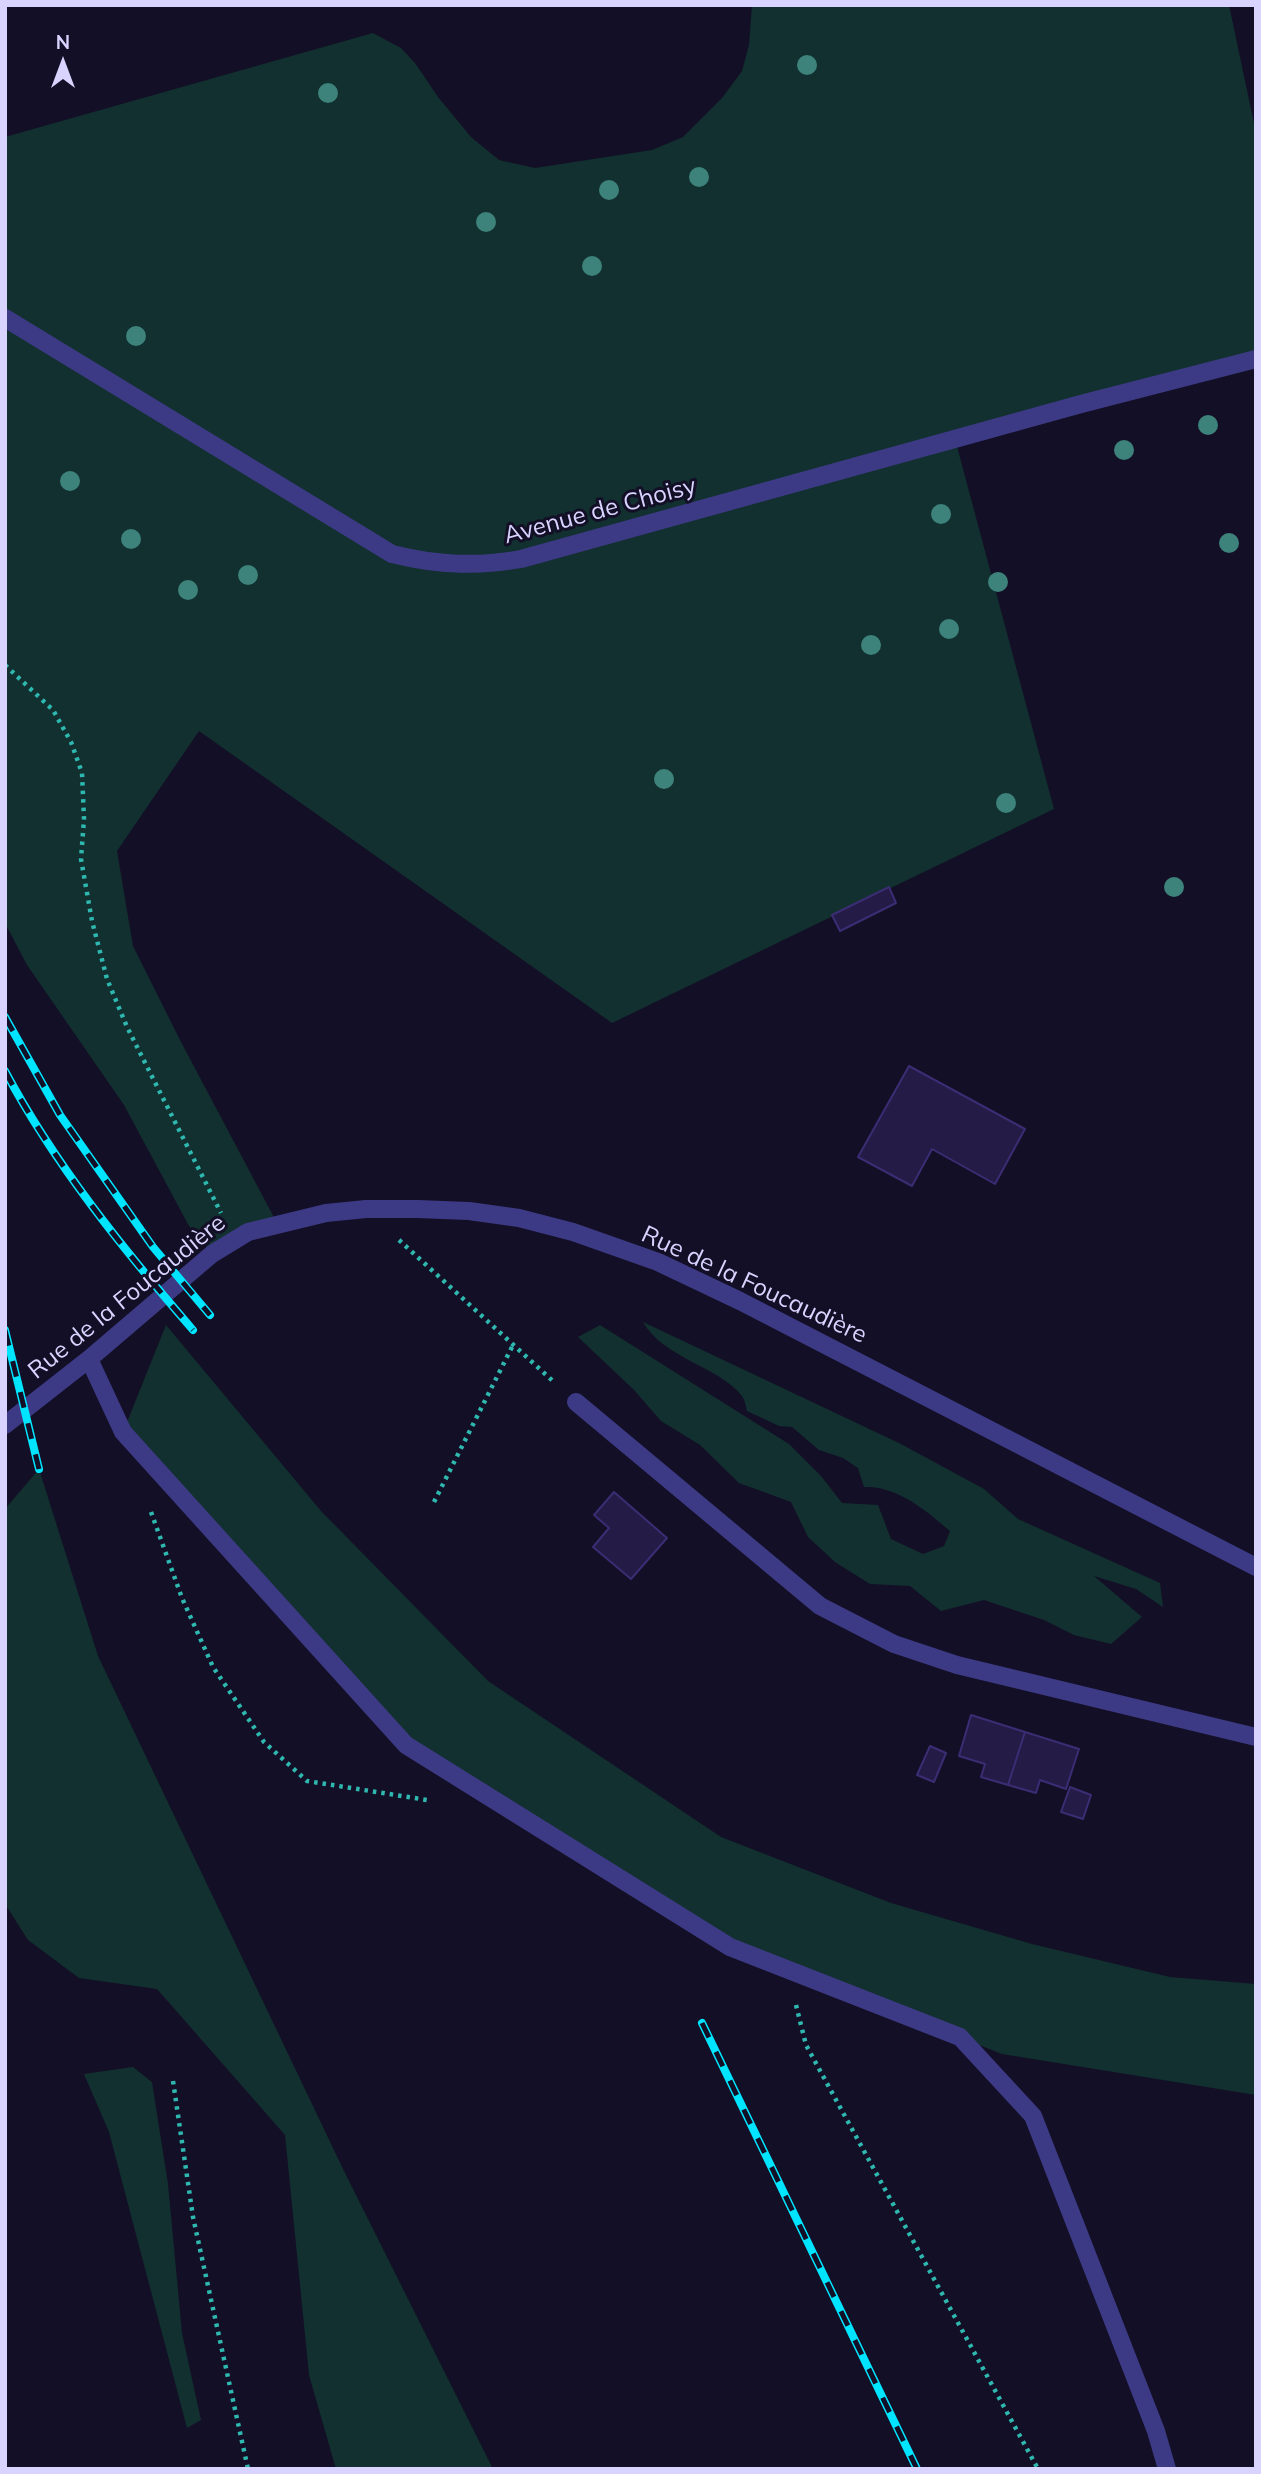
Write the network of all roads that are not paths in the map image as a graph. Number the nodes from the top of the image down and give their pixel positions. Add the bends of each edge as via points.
1 (5, 318) edge
2 (1256, 359) edge
3 (89, 1359) junction
4 (576, 1402) road end
5 (5, 1425) edge
6 (1256, 1567) edge
7 (1256, 1737) edge
8 (1167, 2469) edge

1 - 2 street, Avenue de Choisy via 392,554 460,565 521,559
3 - 5 street, Rue de la Foucaudière
3 - 6 street, Rue de la Foucaudière via 212,1254 248,1232 326,1213 366,1209 519,1218 658,1262
3 - 8 street via 123,1432 406,1745 730,1948 960,2037 1033,2116
4 - 7 street via 820,1606 894,1644 957,1664

